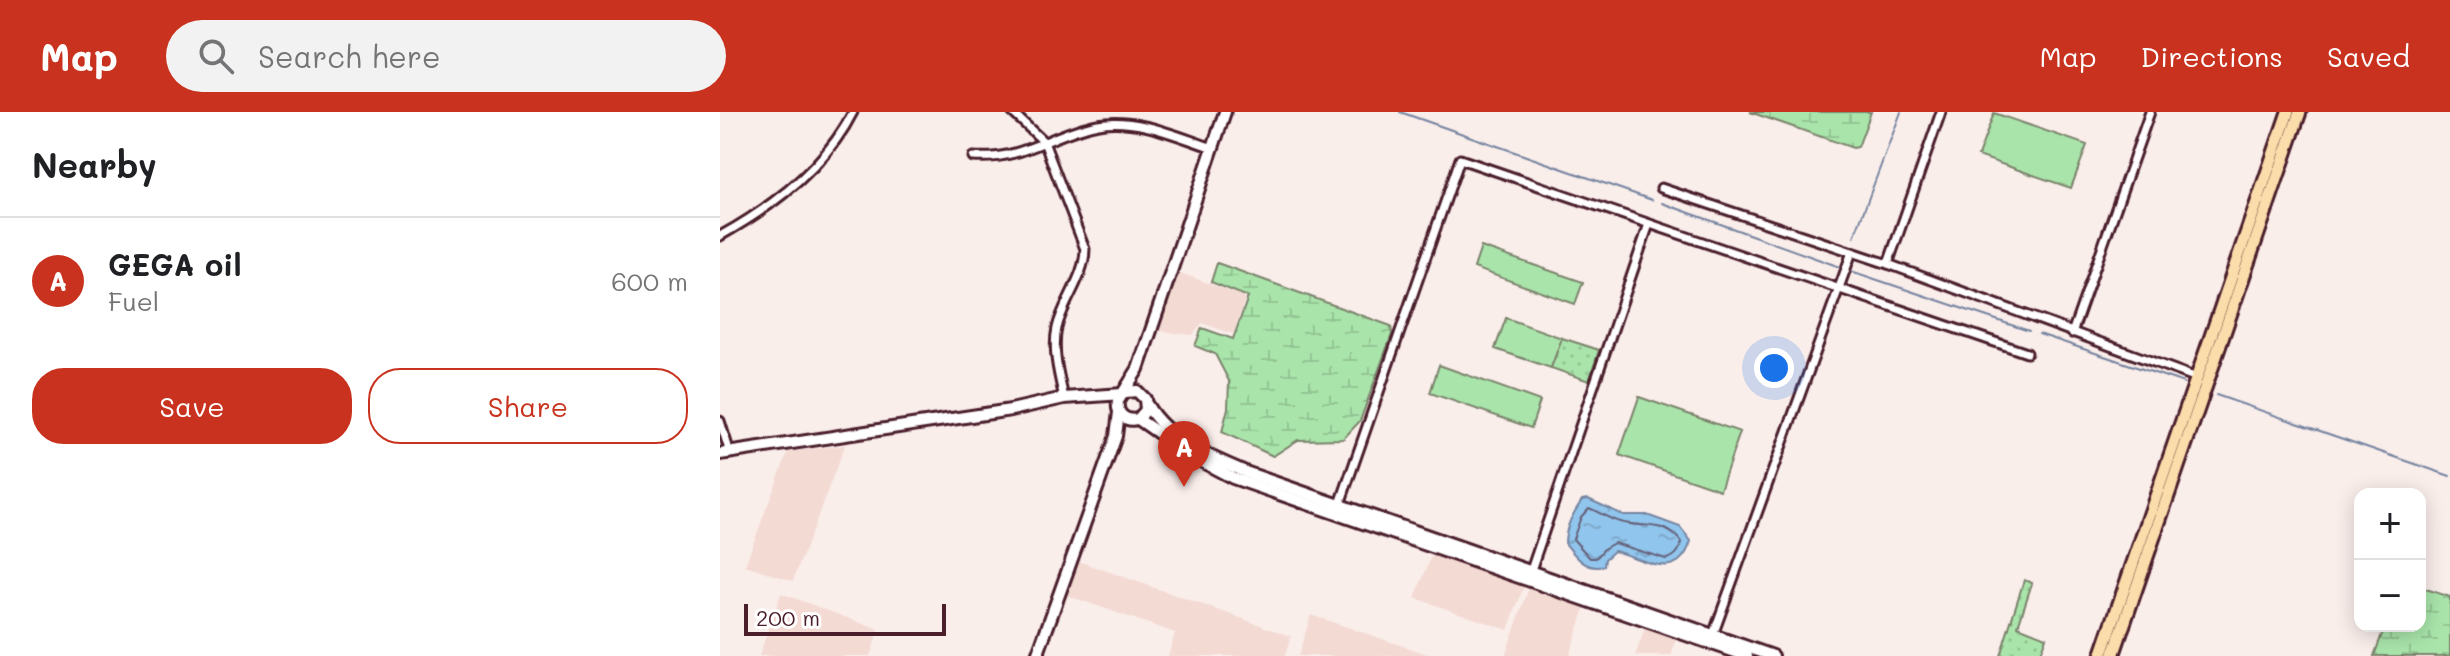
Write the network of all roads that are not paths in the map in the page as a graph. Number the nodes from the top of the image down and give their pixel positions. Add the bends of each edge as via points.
1 (853, 112) edge
2 (1012, 112) edge
3 (1225, 112) edge
4 (1941, 112) edge
5 (2150, 112) edge
6 (2288, 112) edge
7 (2300, 112) edge
8 (1044, 142) junction
9 (1213, 148) junction
10 (973, 157) dead end
11 (1661, 188) dead end
12 (1649, 224) junction
13 (720, 236) edge
14 (1852, 252) junction
15 (1888, 264) junction
16 (1839, 288) junction
17 (2072, 333) junction
18 (2027, 353) dead end
19 (1138, 369) junction
20 (2197, 378) junction
21 (1124, 393) junction
22 (1096, 394) junction
23 (1064, 398) junction
24 (1144, 400) junction
25 (1118, 410) junction
26 (1136, 419) junction
27 (720, 421) edge
28 (1116, 436) junction
29 (725, 454) edge
30 (1339, 507) junction
31 (1530, 573) junction
32 (1713, 635) junction
33 (1037, 656) edge
34 (1747, 656) edge
35 (1773, 656) edge
36 (2101, 656) edge
37 (2113, 656) edge

1 - 13 street via 815,165
2 - 8 street
3 - 9 street
4 - 15 street
5 - 17 street
6 - 20 main road
7 - 37 main road
8 - 9 street via 1112,123 1147,127
8 - 10 street via 996,159
8 - 23 street via 1085,249 1055,337
9 - 19 street
11 - 14 street
12 - 16 street
12 - 30 street via 1460,159
12 - 31 street
14 - 15 street
14 - 16 street
15 - 17 street
16 - 18 street
16 - 32 street
17 - 20 street
19 - 21 street
19 - 24 street
20 - 36 main road
21 - 22 street
21 - 24 street via 1131,391
21 - 25 street
22 - 23 street
22 - 25 street
23 - 29 street
24 - 26 street via 1143,415
24 - 30 street via 1160,423 1199,450
25 - 26 street via 1127,419
25 - 28 street
26 - 28 street
26 - 34 street via 1233,478
27 - 29 street
28 - 33 street
30 - 31 street
31 - 32 street
32 - 35 street

